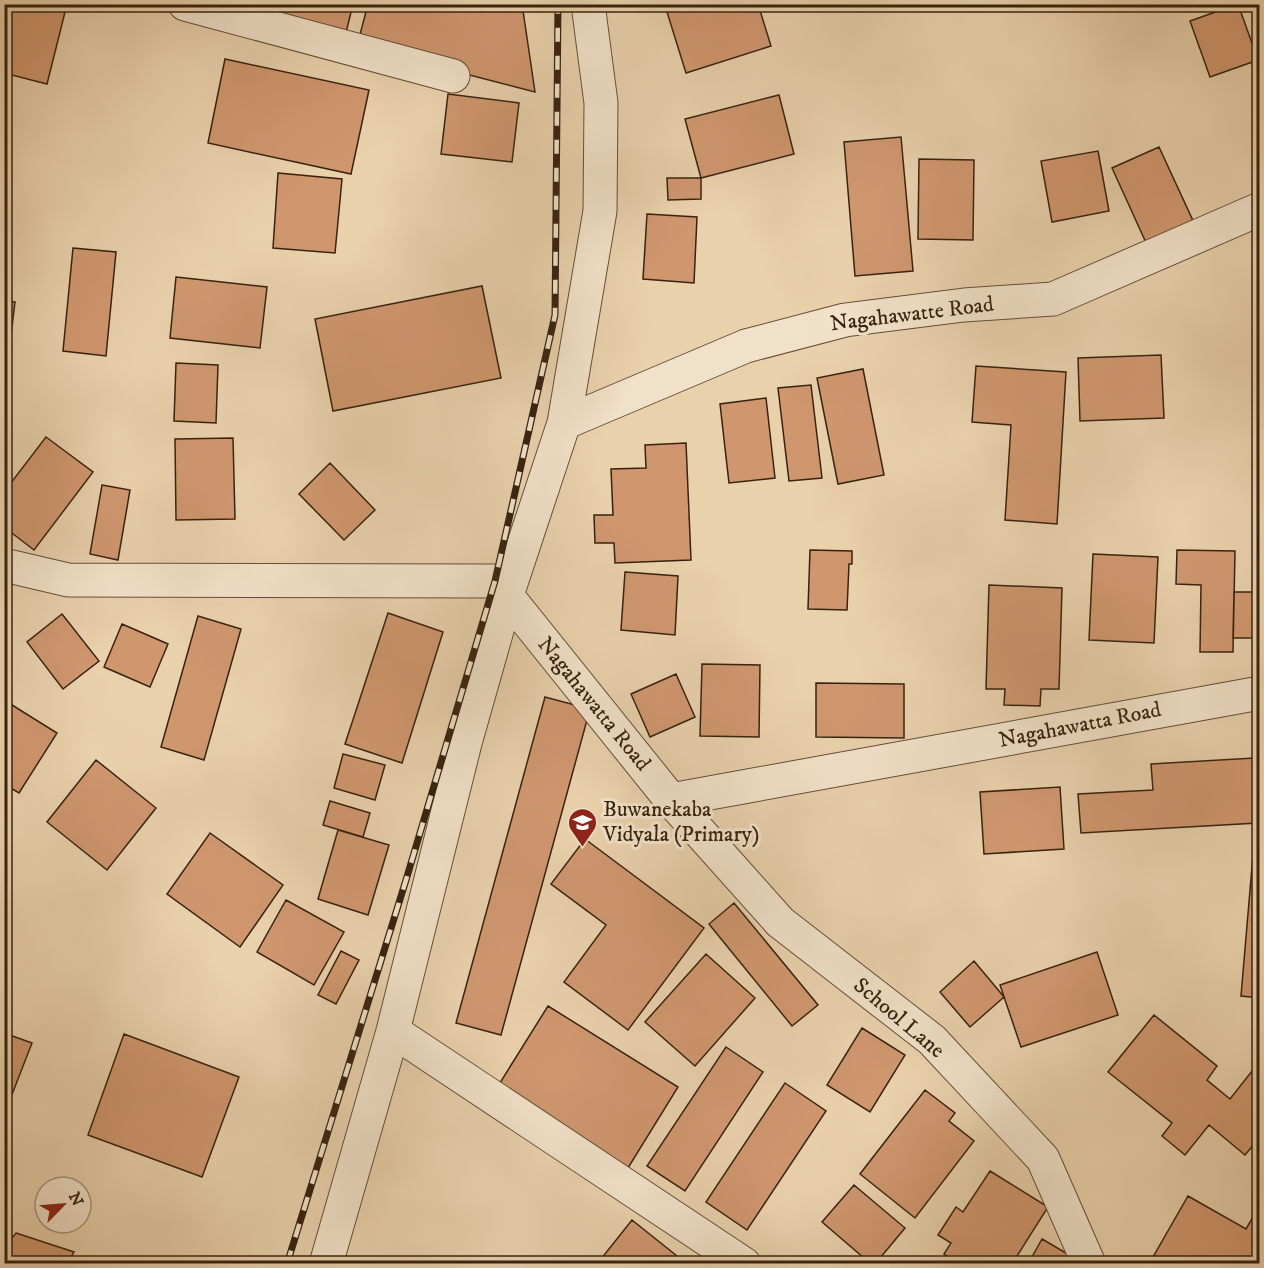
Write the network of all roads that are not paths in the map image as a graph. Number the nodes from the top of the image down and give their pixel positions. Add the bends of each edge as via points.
1 (185, 4) edge
2 (588, 4) edge
3 (453, 76) dead end
4 (1260, 209) edge
5 (564, 423) junction
6 (4, 565) edge
7 (507, 595) junction
8 (1260, 693) edge
9 (671, 800) junction
10 (393, 1031) junction
11 (326, 1263) edge
12 (744, 1263) edge
13 (1089, 1263) edge

1 - 3 street
2 - 5 street via 601,103 600,211
4 - 5 street, Nagahawatte Road via 1053,299 845,320 746,346
5 - 7 street
6 - 7 street, Nagahawatta Road via 68,580 495,581
7 - 9 street, Nagahawatta Road
7 - 10 street via 465,742
8 - 9 street, Nagahawatta Road
9 - 13 street, School Lane via 780,922 932,1040 1043,1159
10 - 11 street
10 - 12 street

